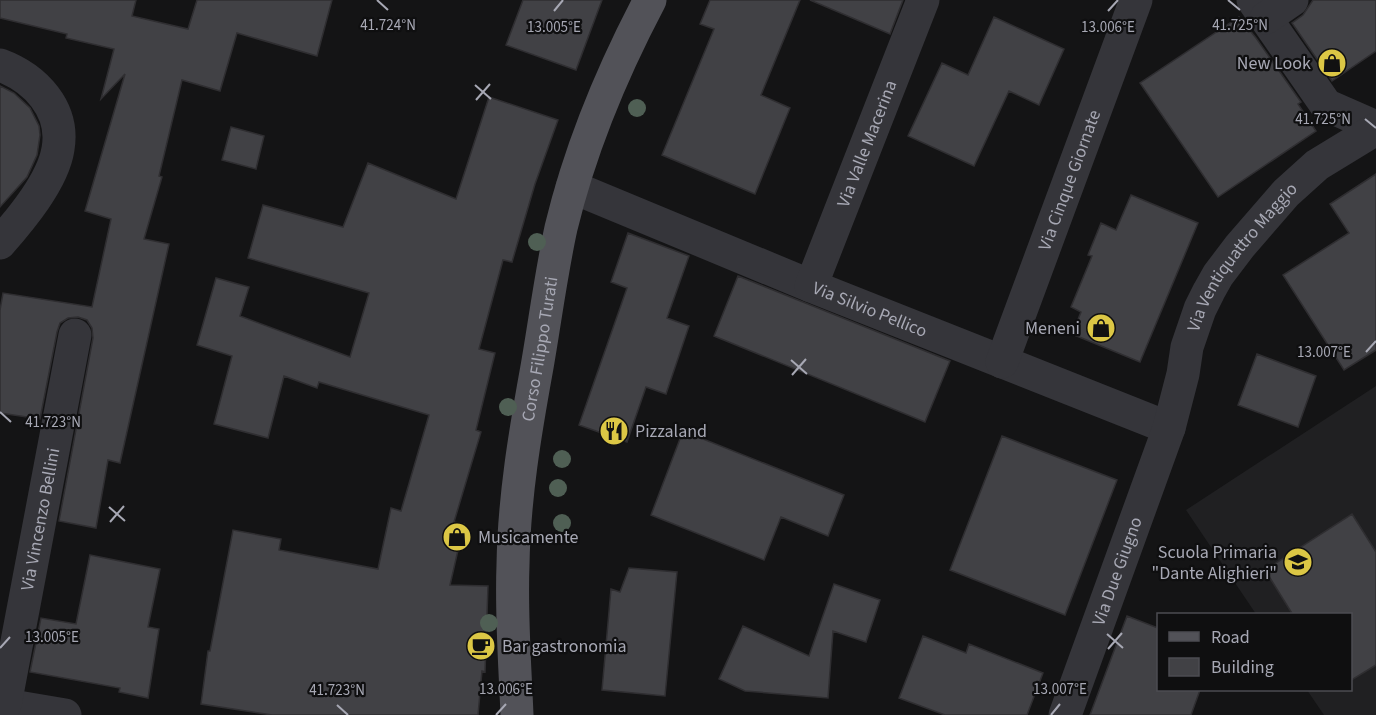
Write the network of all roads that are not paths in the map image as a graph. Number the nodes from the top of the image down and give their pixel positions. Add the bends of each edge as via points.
1 (650, 0) edge
2 (923, 0) edge
3 (1136, 0) edge
4 (1292, 0) edge
5 (1259, 9) edge
6 (0, 65) edge
7 (1376, 128) edge
8 (572, 188) junction
9 (0, 243) edge
10 (811, 286) junction
11 (75, 335) dead end
12 (1002, 362) junction
13 (1169, 428) junction
14 (2, 705) edge
15 (65, 715) edge
16 (517, 715) edge
17 (1065, 715) edge

1 - 8 main road, Corso Filippo Turati via 599,109
2 - 10 street, Via Valle Macerina
3 - 12 street, Via Cinque Giornate
4 - 5 street
5 - 7 street via 1326,105
6 - 9 street via 27,79 47,98 60,138 54,163 37,195
7 - 13 street, Via Ventiquattro Maggio via 1317,165 1286,193 1222,269 1200,309 1187,347
8 - 10 street, Via Silvio Pellico
8 - 16 main road, Corso Filippo Turati via 557,247 519,475 513,565
10 - 12 street, Via Silvio Pellico
11 - 14 street, Via Vincenzo Bellini
12 - 13 street, Via Silvio Pellico
13 - 17 street, Via Due Giugno
14 - 15 street

